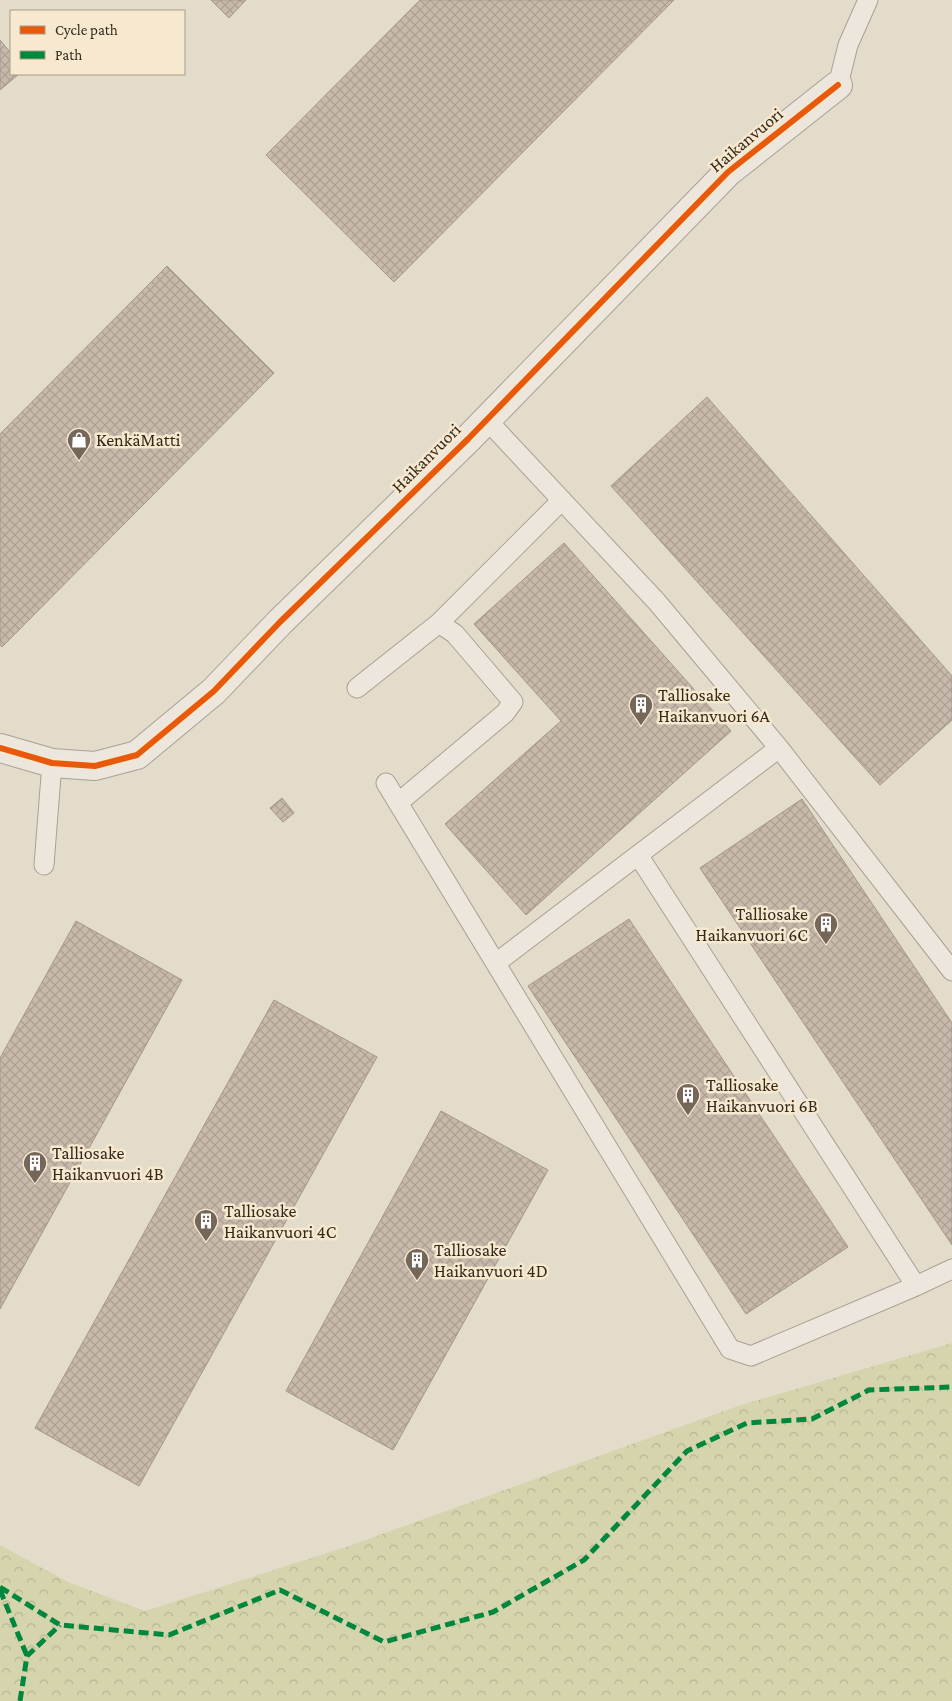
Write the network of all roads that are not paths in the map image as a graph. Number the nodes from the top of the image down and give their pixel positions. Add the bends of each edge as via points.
1 (868, 0) edge
2 (838, 85) joint
3 (486, 419) junction
4 (562, 500) junction
5 (439, 623) junction
6 (357, 688) dead end
7 (0, 748) edge
8 (779, 748) junction
9 (52, 763) junction
10 (386, 783) dead end
11 (398, 803) junction
12 (638, 855) junction
13 (44, 865) dead end
14 (496, 963) junction
15 (952, 970) edge
16 (952, 1269) edge
17 (916, 1286) junction

1 - 2 lane via 848,44
2 - 3 street, Haikanvuori via 728,172
3 - 4 lane
3 - 9 street, Haikanvuori via 214,691 137,755 95,766
4 - 5 lane
4 - 8 lane via 657,602
5 - 6 lane
5 - 11 lane via 456,634 513,702 505,713
7 - 9 street, Haikanvuori
8 - 12 lane
8 - 15 lane
9 - 13 lane
10 - 11 lane
11 - 14 lane
12 - 14 lane
12 - 17 lane
14 - 17 lane via 730,1349 751,1356
16 - 17 lane

